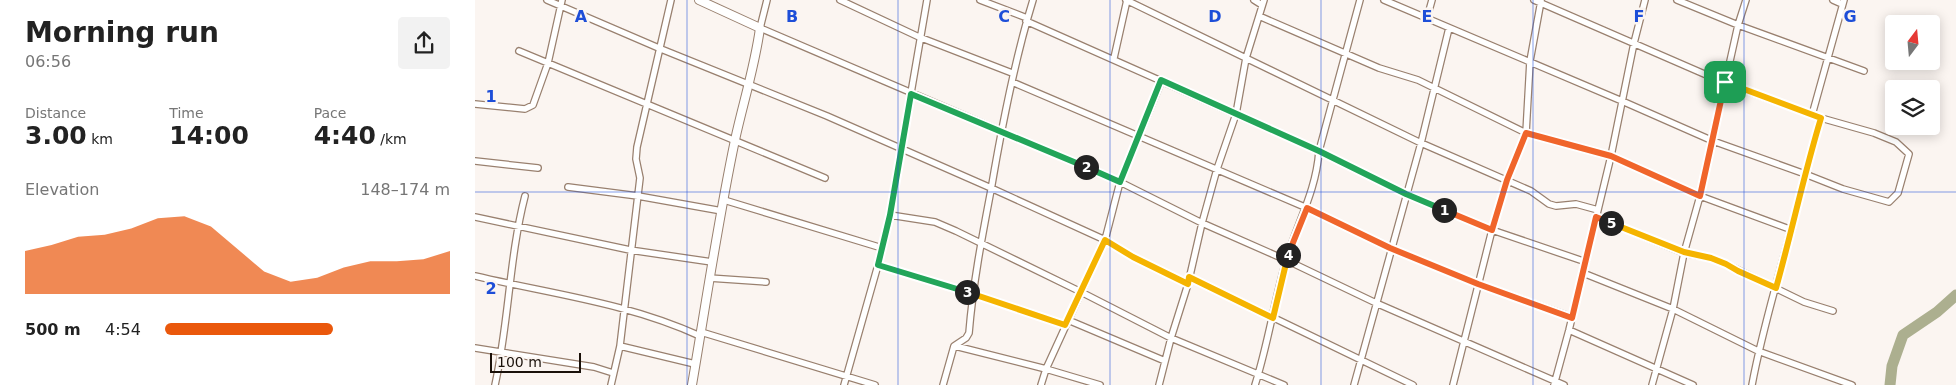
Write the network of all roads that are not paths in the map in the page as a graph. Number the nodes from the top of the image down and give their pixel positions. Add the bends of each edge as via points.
1 (547, 0) edge
2 (671, 0) edge
3 (699, 0) edge
4 (767, 0) edge
5 (840, 0) edge
6 (927, 0) edge
7 (980, 0) edge
8 (1033, 0) edge
9 (1127, 0) edge
10 (1254, 0) edge
11 (1360, 0) edge
12 (1384, 0) edge
13 (1432, 0) edge
14 (1645, 0) edge
15 (1677, 0) edge
16 (1746, 0) edge
17 (1833, 0) edge
18 (1538, 1) edge
19 (1263, 2) edge
20 (1843, 2) edge
21 (561, 3) edge
22 (1259, 16) junction
23 (1427, 18) junction
24 (1027, 19) junction
25 (1738, 25) junction
26 (760, 28) junction
27 (1449, 28) junction
28 (919, 37) junction
29 (1634, 43) junction
30 (661, 49) junction
31 (519, 51) dead end
32 (1345, 53) junction
33 (1114, 58) junction
34 (1246, 58) junction
35 (1827, 58) junction
36 (1530, 61) junction
37 (548, 63) junction
38 (1864, 71) dead end
39 (1013, 74) junction
40 (1161, 80) junction
41 (1011, 82) junction
42 (1725, 82) junction
43 (749, 85) junction
44 (1435, 88) junction
45 (911, 94) junction
46 (1333, 99) junction
47 (1622, 101) junction
48 (475, 104) edge
49 (646, 105) junction
50 (1236, 114) junction
51 (1812, 115) junction
52 (1821, 118) junction
53 (1001, 131) junction
54 (1526, 133) junction
55 (1138, 135) junction
56 (735, 139) junction
57 (1713, 141) junction
58 (1421, 142) junction
59 (901, 150) junction
60 (1319, 151) junction
61 (1611, 156) junction
62 (475, 161) edge
63 (538, 168) dead end
64 (1217, 169) junction
65 (1805, 174) junction
66 (825, 178) dead end
67 (1507, 180) junction
68 (1120, 182) junction
69 (568, 187) dead end
70 (991, 188) junction
71 (1406, 194) junction
72 (525, 196) dead end
73 (637, 196) junction
74 (1700, 196) junction
75 (724, 200) junction
76 (1307, 208) junction
77 (1598, 210) junction
78 (722, 211) junction
79 (890, 215) junction
80 (475, 217) edge
81 (1596, 217) junction
82 (1202, 223) junction
83 (517, 226) junction
84 (1492, 230) junction
85 (1792, 230) junction
86 (1105, 240) junction
87 (981, 243) junction
88 (882, 248) junction
89 (1390, 248) junction
90 (630, 250) junction
91 (1684, 252) junction
92 (1286, 260) junction
93 (712, 262) junction
94 (1585, 262) junction
95 (878, 265) junction
96 (1583, 273) junction
97 (475, 276) edge
98 (1189, 277) junction
99 (709, 278) junction
100 (766, 282) dead end
101 (510, 284) junction
102 (1188, 284) junction
103 (1478, 284) junction
104 (1776, 288) junction
105 (1081, 292) junction
106 (972, 294) junction
107 (1376, 303) junction
108 (624, 308) junction
109 (1673, 309) junction
110 (1833, 311) dead end
111 (1273, 318) junction
112 (1572, 318) junction
113 (1067, 323) junction
114 (1569, 330) junction
115 (701, 334) junction
116 (1171, 338) junction
117 (1463, 341) junction
118 (620, 346) junction
119 (954, 346) junction
120 (475, 348) edge
121 (1758, 351) junction
122 (502, 353) junction
123 (1165, 361) junction
124 (1361, 361) junction
125 (695, 364) junction
126 (1046, 369) junction
127 (1656, 369) junction
128 (613, 372) junction
129 (1258, 374) junction
130 (846, 376) junction
131 (1555, 383) edge
132 (495, 385) edge
133 (611, 385) edge
134 (691, 385) edge
135 (844, 385) edge
136 (875, 385) edge
137 (943, 385) edge
138 (1041, 385) edge
139 (1100, 385) edge
140 (1159, 385) edge
141 (1255, 385) edge
142 (1284, 385) edge
143 (1354, 385) edge
144 (1413, 385) edge
145 (1453, 385) edge
146 (1564, 385) edge
147 (1652, 385) edge
148 (1693, 385) edge
149 (1752, 385) edge
150 (1852, 385) edge

1 - 21 street
2 - 30 street
3 - 26 street
4 - 26 street
5 - 28 street
6 - 28 street
7 - 24 street
8 - 24 street
9 - 33 street
9 - 34 street
10 - 19 street
11 - 32 street
12 - 23 street
13 - 23 street
14 - 29 street
15 - 25 street
16 - 25 street
17 - 20 street
18 - 29 street
18 - 36 street
19 - 22 street
20 - 35 street
21 - 30 street
21 - 37 street
22 - 32 street
22 - 34 street
23 - 27 street
24 - 33 street
24 - 39 street
25 - 35 street
25 - 42 street
26 - 43 street
26 - 45 street
27 - 36 street
27 - 44 street
28 - 39 street
28 - 45 street
29 - 42 street
29 - 47 street
30 - 43 street
30 - 49 street
31 - 37 street
32 - 44 street
32 - 46 street
33 - 40 street
34 - 46 street
34 - 50 street
35 - 38 street
35 - 51 street
36 - 47 street
36 - 54 street
37 - 48 street via 530,108
37 - 49 street
39 - 41 street
40 - 50 street
40 - 55 street
41 - 53 street
41 - 55 street
42 - 51 street
42 - 57 street
43 - 56 street
43 - 59 street
44 - 54 street
44 - 58 street
45 - 53 street
45 - 59 street
46 - 58 street
46 - 60 street
47 - 57 street
47 - 61 street
49 - 56 street
49 - 73 street via 636,159 640,178
50 - 60 street
50 - 64 street
51 - 52 street
52 - 65 street
52 - 65 street via 1874,133 1896,142 1909,154 1898,194 1889,202
53 - 68 street
53 - 70 street
54 - 61 street
54 - 67 street
55 - 64 street
55 - 68 street
56 - 66 street
56 - 75 street
57 - 65 street
57 - 74 street
58 - 67 street
58 - 71 street
59 - 70 street
59 - 79 street
60 - 71 street
60 - 76 street via 1317,176
61 - 74 street
61 - 77 street
62 - 63 street
64 - 76 street
64 - 82 street
65 - 85 street
67 - 77 street via 1549,204 1575,204
67 - 84 street
68 - 82 street
68 - 86 street
69 - 73 street
70 - 86 street
70 - 87 street
71 - 84 street
71 - 89 street
72 - 83 street
73 - 78 street
73 - 90 street
74 - 85 street
74 - 91 street
75 - 78 street
75 - 88 street
76 - 89 street
76 - 92 street
77 - 81 street
78 - 93 street
79 - 87 street via 935,222
79 - 88 street
80 - 83 street
81 - 91 street
81 - 94 street
82 - 92 street
82 - 98 street
83 - 90 street
83 - 101 street
84 - 94 street
84 - 103 street
85 - 104 street
86 - 102 street
86 - 105 street
87 - 105 street
87 - 106 street
88 - 95 street
89 - 103 street
89 - 107 street
90 - 93 street
90 - 108 street
91 - 104 street via 1711,258
91 - 109 street
92 - 107 street
92 - 111 street
93 - 99 street
94 - 96 street
95 - 106 street
95 - 130 street
96 - 109 street
96 - 112 street
97 - 101 street
98 - 102 street
98 - 111 street
99 - 100 street
99 - 115 street
101 - 108 street
101 - 122 street
102 - 116 street
103 - 112 street
103 - 117 street
104 - 110 street via 1804,302
104 - 121 street
105 - 113 street
105 - 116 street
106 - 113 street
106 - 119 street via 969,333
107 - 117 street
107 - 124 street
108 - 115 street
108 - 118 street
109 - 121 street
109 - 127 street
111 - 124 street
111 - 129 street
112 - 114 street
113 - 123 street
113 - 126 street
114 - 127 street
114 - 131 street
115 - 125 street
115 - 130 street
116 - 123 street
116 - 129 street
117 - 131 street
117 - 145 street
118 - 125 street
118 - 128 street
119 - 126 street
119 - 137 street
120 - 122 street
121 - 149 street
121 - 150 street
122 - 128 street
122 - 132 street
123 - 140 street
124 - 143 street
124 - 144 street
125 - 134 street
126 - 138 street
126 - 139 street
127 - 147 street
127 - 148 street
128 - 133 street
129 - 141 street
129 - 142 street
130 - 135 street
130 - 136 street
131 - 146 street

